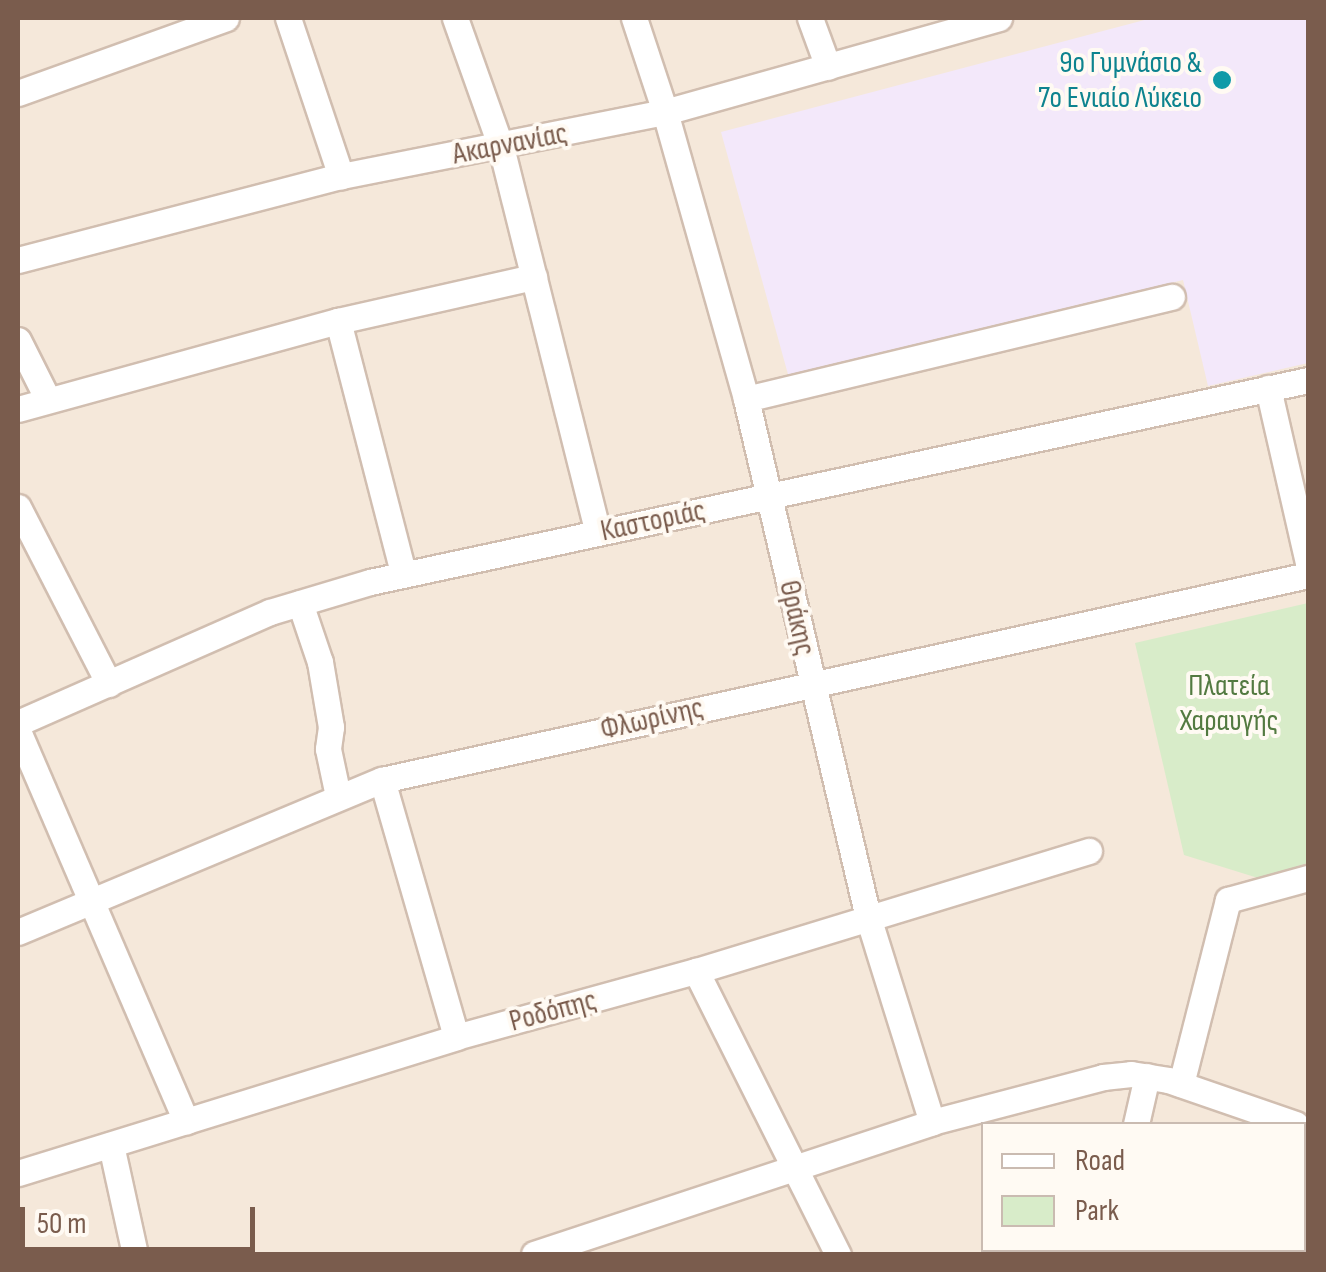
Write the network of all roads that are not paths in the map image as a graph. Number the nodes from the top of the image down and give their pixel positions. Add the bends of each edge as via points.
1 (226, 18) edge
2 (288, 18) edge
3 (455, 18) edge
4 (634, 18) edge
5 (810, 18) edge
6 (991, 19) edge
7 (828, 66) junction
8 (18, 92) edge
9 (665, 112) junction
10 (501, 147) junction
11 (341, 176) junction
12 (18, 260) edge
13 (534, 276) junction
14 (1172, 297) dead end
15 (338, 321) junction
16 (18, 340) edge
17 (1308, 380) edge
18 (1268, 388) junction
19 (746, 399) junction
20 (48, 400) junction
21 (18, 409) edge
22 (768, 497) junction
23 (18, 507) edge
24 (598, 532) junction
25 (1308, 563) edge
26 (403, 573) junction
27 (1308, 575) edge
28 (300, 603) junction
29 (109, 684) junction
30 (812, 684) junction
31 (18, 723) edge
32 (18, 732) edge
33 (382, 780) junction
34 (338, 796) junction
35 (1089, 851) dead end
36 (1308, 878) edge
37 (90, 898) junction
38 (868, 917) junction
39 (18, 932) edge
40 (696, 971) junction
41 (456, 1037) junction
42 (1148, 1076) junction
43 (1181, 1084) junction
44 (186, 1120) junction
45 (932, 1122) junction
46 (1136, 1122) edge
47 (1289, 1122) edge
48 (111, 1145) junction
49 (793, 1167) junction
50 (18, 1174) edge
51 (588, 1247) edge
52 (135, 1254) edge
53 (534, 1254) edge
54 (838, 1254) edge

1 - 8 street
2 - 11 street
3 - 10 street
4 - 9 street, Θράκης
5 - 7 street
6 - 7 street, Ακαρνανίας
7 - 9 street, Ακαρνανίας
9 - 10 street, Ακαρνανίας
9 - 19 street, Θράκης
10 - 11 street, Ακαρνανίας
10 - 13 street
11 - 12 street, Ακαρνανίας
13 - 15 street
13 - 24 street
14 - 19 street
15 - 20 street
15 - 26 street
16 - 20 street
17 - 18 street, Καστοριάς
18 - 22 street, Καστοριάς
18 - 25 street
19 - 22 street, Θράκης
20 - 21 street
22 - 24 street, Καστοριάς
22 - 30 street, Θράκης
23 - 29 street
24 - 26 street, Καστοριάς
26 - 28 street, Καστοριάς
27 - 30 street, Φλωρίνης
28 - 29 street, Καστοριάς
28 - 34 street via 320,662
29 - 31 street, Καστοριάς
30 - 33 street, Φλωρίνης
30 - 38 street, Θράκης
32 - 37 street
33 - 34 street, Φλωρίνης
33 - 41 street
34 - 37 street, Φλωρίνης
35 - 38 street, Ροδόπης
36 - 43 street via 1228,900
37 - 39 street, Φλωρίνης
37 - 44 street
38 - 40 street, Ροδόπης
38 - 45 street, Θράκης
40 - 41 street, Ροδόπης
40 - 49 street
41 - 44 street, Ροδόπης
42 - 43 street
42 - 45 street via 1103,1077
42 - 46 street
43 - 47 street
44 - 48 street, Ροδόπης
45 - 49 street
48 - 50 street, Ροδόπης
48 - 52 street
49 - 51 street
49 - 54 street
51 - 53 street

